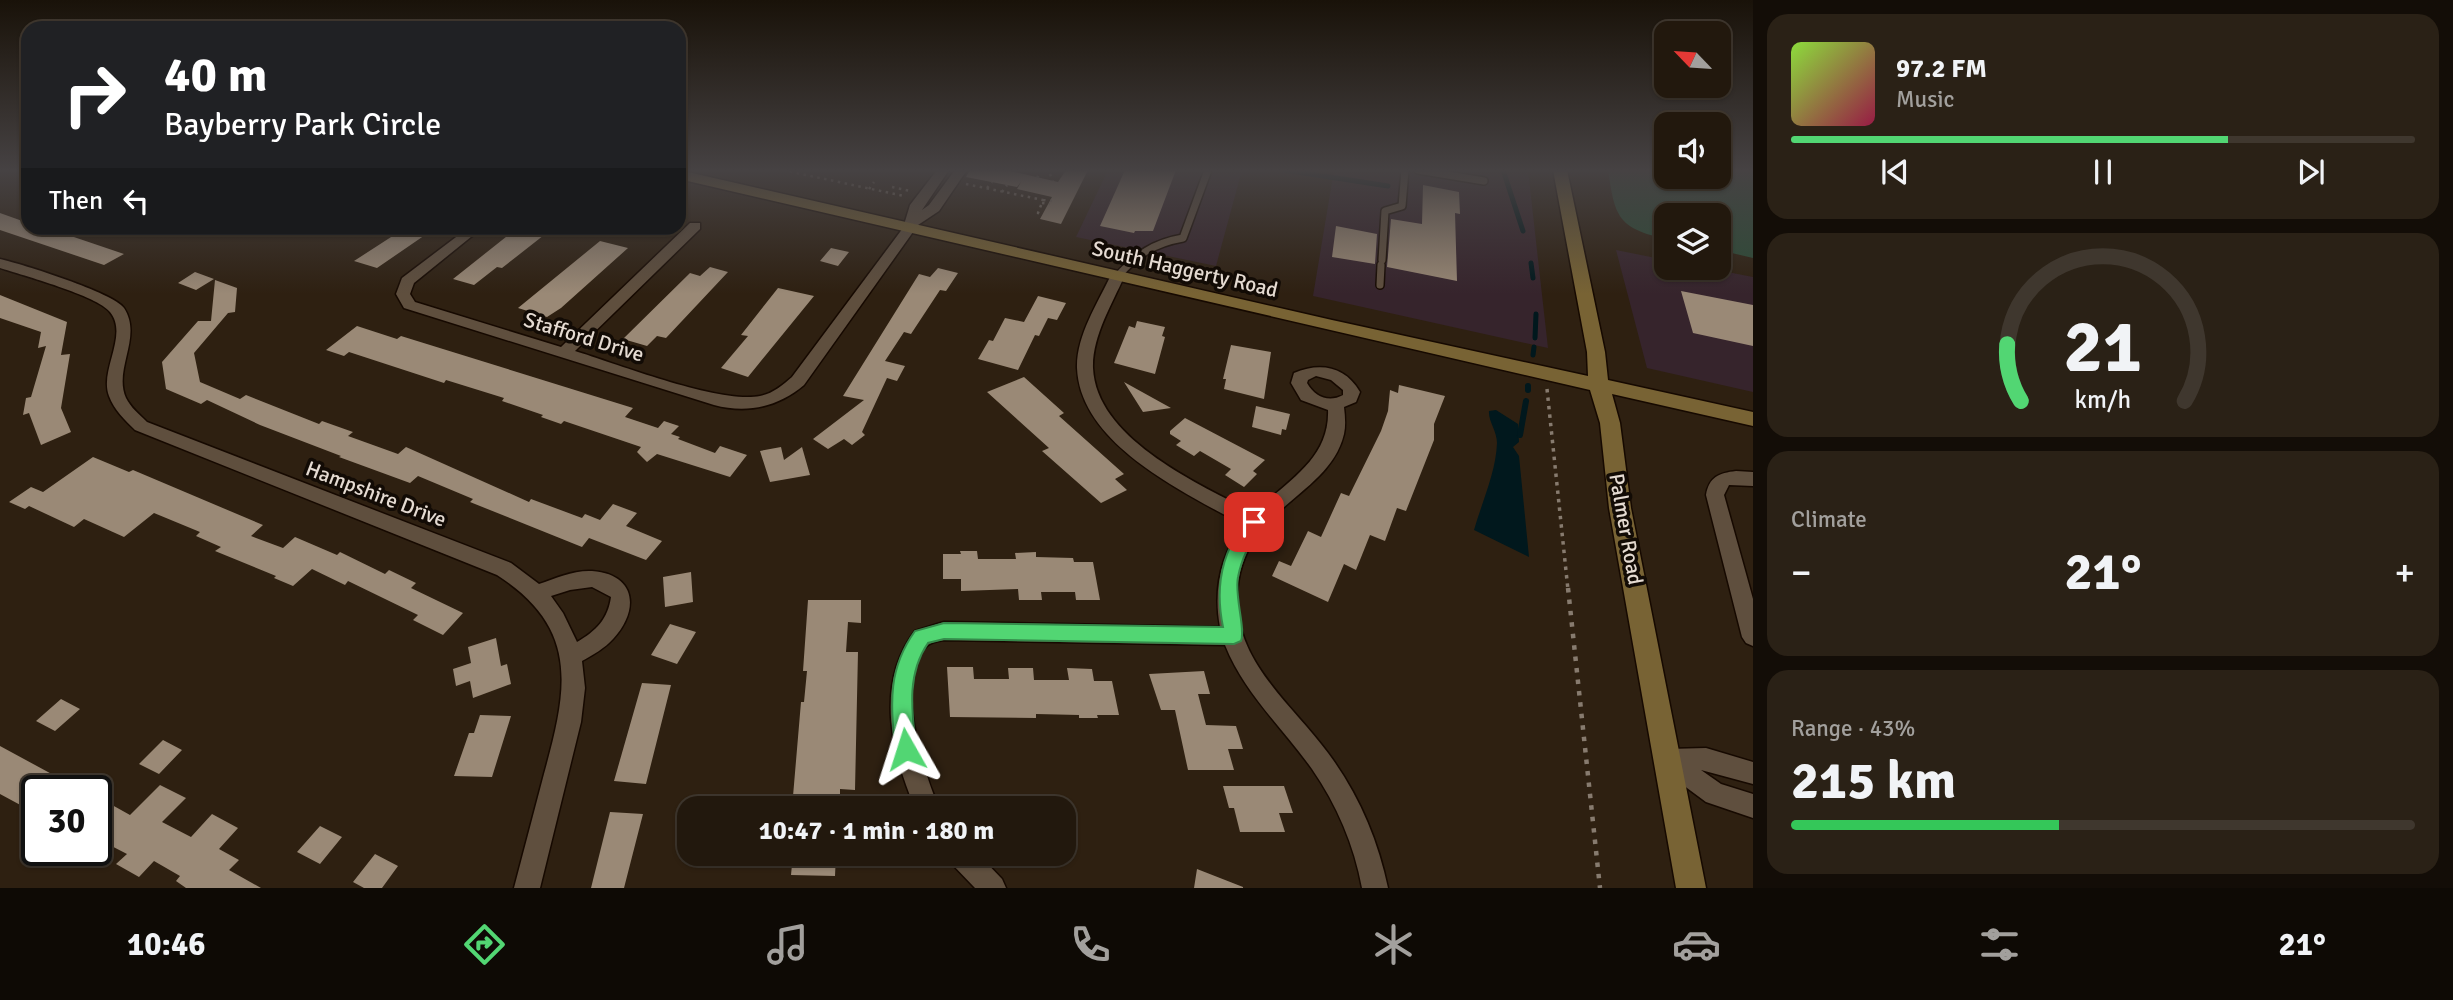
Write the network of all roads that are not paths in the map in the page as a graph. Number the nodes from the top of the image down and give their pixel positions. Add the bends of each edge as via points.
1 (850, 211) edge
2 (915, 211) edge
3 (929, 211) edge
4 (1193, 211) edge
5 (1385, 211) edge
6 (1568, 211) edge
7 (912, 225) junction
8 (695, 226) dead end
9 (467, 235) edge
10 (686, 235) edge
11 (686, 235) edge
12 (0, 263) edge
13 (1117, 277) junction
14 (1380, 285) dead end
15 (564, 353) junction
16 (1599, 385) junction
17 (1336, 405) dead end
18 (1753, 419) edge
19 (1753, 479) edge
20 (1254, 522) junction
21 (537, 593) junction
22 (1234, 635) junction
23 (1753, 637) edge
24 (571, 656) junction
25 (1668, 760) junction
26 (1753, 773) edge
27 (922, 796) edge
28 (1753, 806) edge
29 (972, 866) edge
30 (527, 888) edge
31 (993, 888) edge
32 (1375, 888) edge
33 (1691, 888) edge

1 - 7 main road, South Haggerty Road
2 - 7 street
3 - 7 street
4 - 13 lane via 1183,237 1164,240 1136,254
5 - 14 lane
6 - 16 main road, Palmer Road
7 - 13 main road, South Haggerty Road
7 - 15 street, Stafford Drive via 798,381 778,398 741,404 720,401
8 - 11 street
9 - 15 street, Stafford Drive via 413,275 403,289 405,300 416,309
10 - 15 street
12 - 21 street, Hampshire Drive via 96,296 117,309 122,338 113,379 116,396 126,414 141,426 504,569
13 - 16 main road, South Haggerty Road
13 - 20 street via 1086,353 1093,400 1110,426 1139,453
16 - 18 main road, South Haggerty Road
16 - 25 main road, Palmer Road via 1608,414 1620,508
17 - 20 street via 1336,434 1323,457
19 - 23 street via 1725,479 1717,485 1715,495
20 - 22 street via 1228,578 1227,603
21 - 24 street, Hampshire Drive via 559,622
21 - 24 street via 593,578 605,580 621,594 618,617 610,631
22 - 27 street via 944,631 922,637 909,655 901,699 906,749
22 - 32 street via 1254,681 1319,760 1346,802 1363,839
24 - 30 street, Hampshire Drive via 574,691 567,732
25 - 26 street via 1706,759
25 - 28 street via 1714,794
25 - 33 main road, Palmer Road
29 - 31 street

